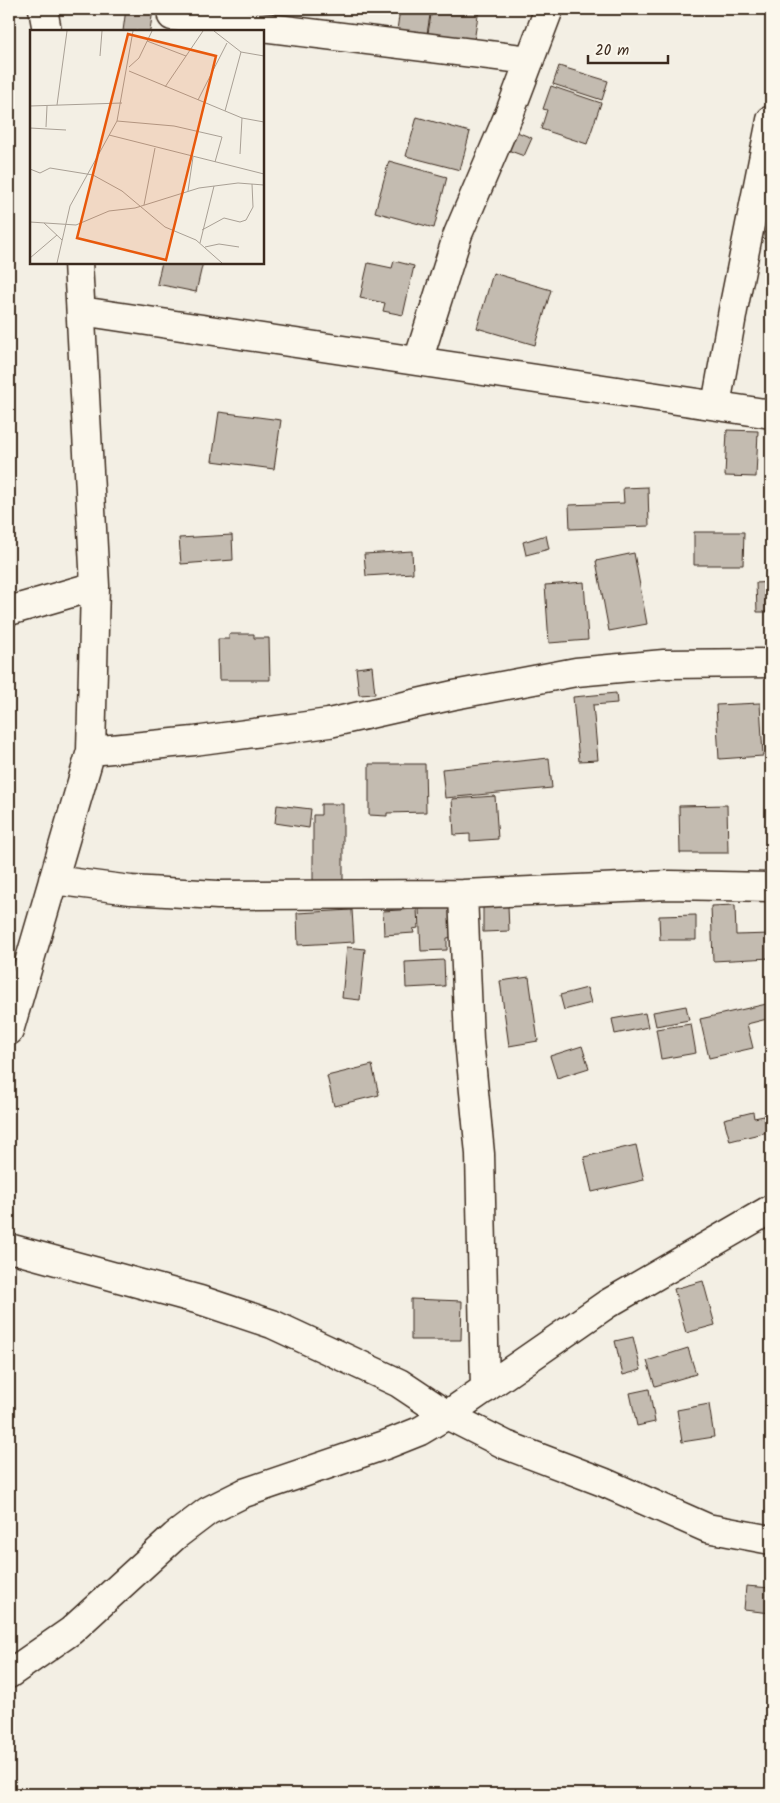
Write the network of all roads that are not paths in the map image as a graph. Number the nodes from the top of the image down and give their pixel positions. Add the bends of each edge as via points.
1 (44, 9) edge
2 (548, 9) edge
3 (172, 19) edge
4 (46, 30) edge
5 (530, 60) junction
6 (771, 120) edge
7 (82, 266) edge
8 (81, 311) junction
9 (418, 361) junction
10 (716, 405) junction
11 (771, 414) edge
12 (95, 586) junction
13 (9, 611) edge
14 (771, 663) edge
15 (91, 751) junction
16 (53, 880) junction
17 (771, 887) edge
18 (463, 894) junction
19 (9, 1031) edge
20 (771, 1209) edge
21 (9, 1248) edge
22 (485, 1389) junction
23 (447, 1415) junction
24 (771, 1540) edge
25 (9, 1674) edge

1 - 4 street
2 - 5 street
3 - 5 street
5 - 9 street via 458,234
6 - 10 street
7 - 8 street
8 - 9 street
8 - 12 street
9 - 10 street
10 - 11 street
12 - 13 street
12 - 15 street
14 - 15 street via 664,664 576,672 329,722 194,741
15 - 16 street
16 - 18 street via 132,890 218,895
16 - 19 street
17 - 18 street via 670,885
18 - 22 street via 469,1040 480,1154
20 - 22 street via 607,1304
21 - 23 street via 200,1300 272,1324 399,1383
22 - 23 street
23 - 24 street via 506,1445 604,1482 707,1528
23 - 25 street via 420,1431 244,1493 208,1511 175,1536 71,1631

